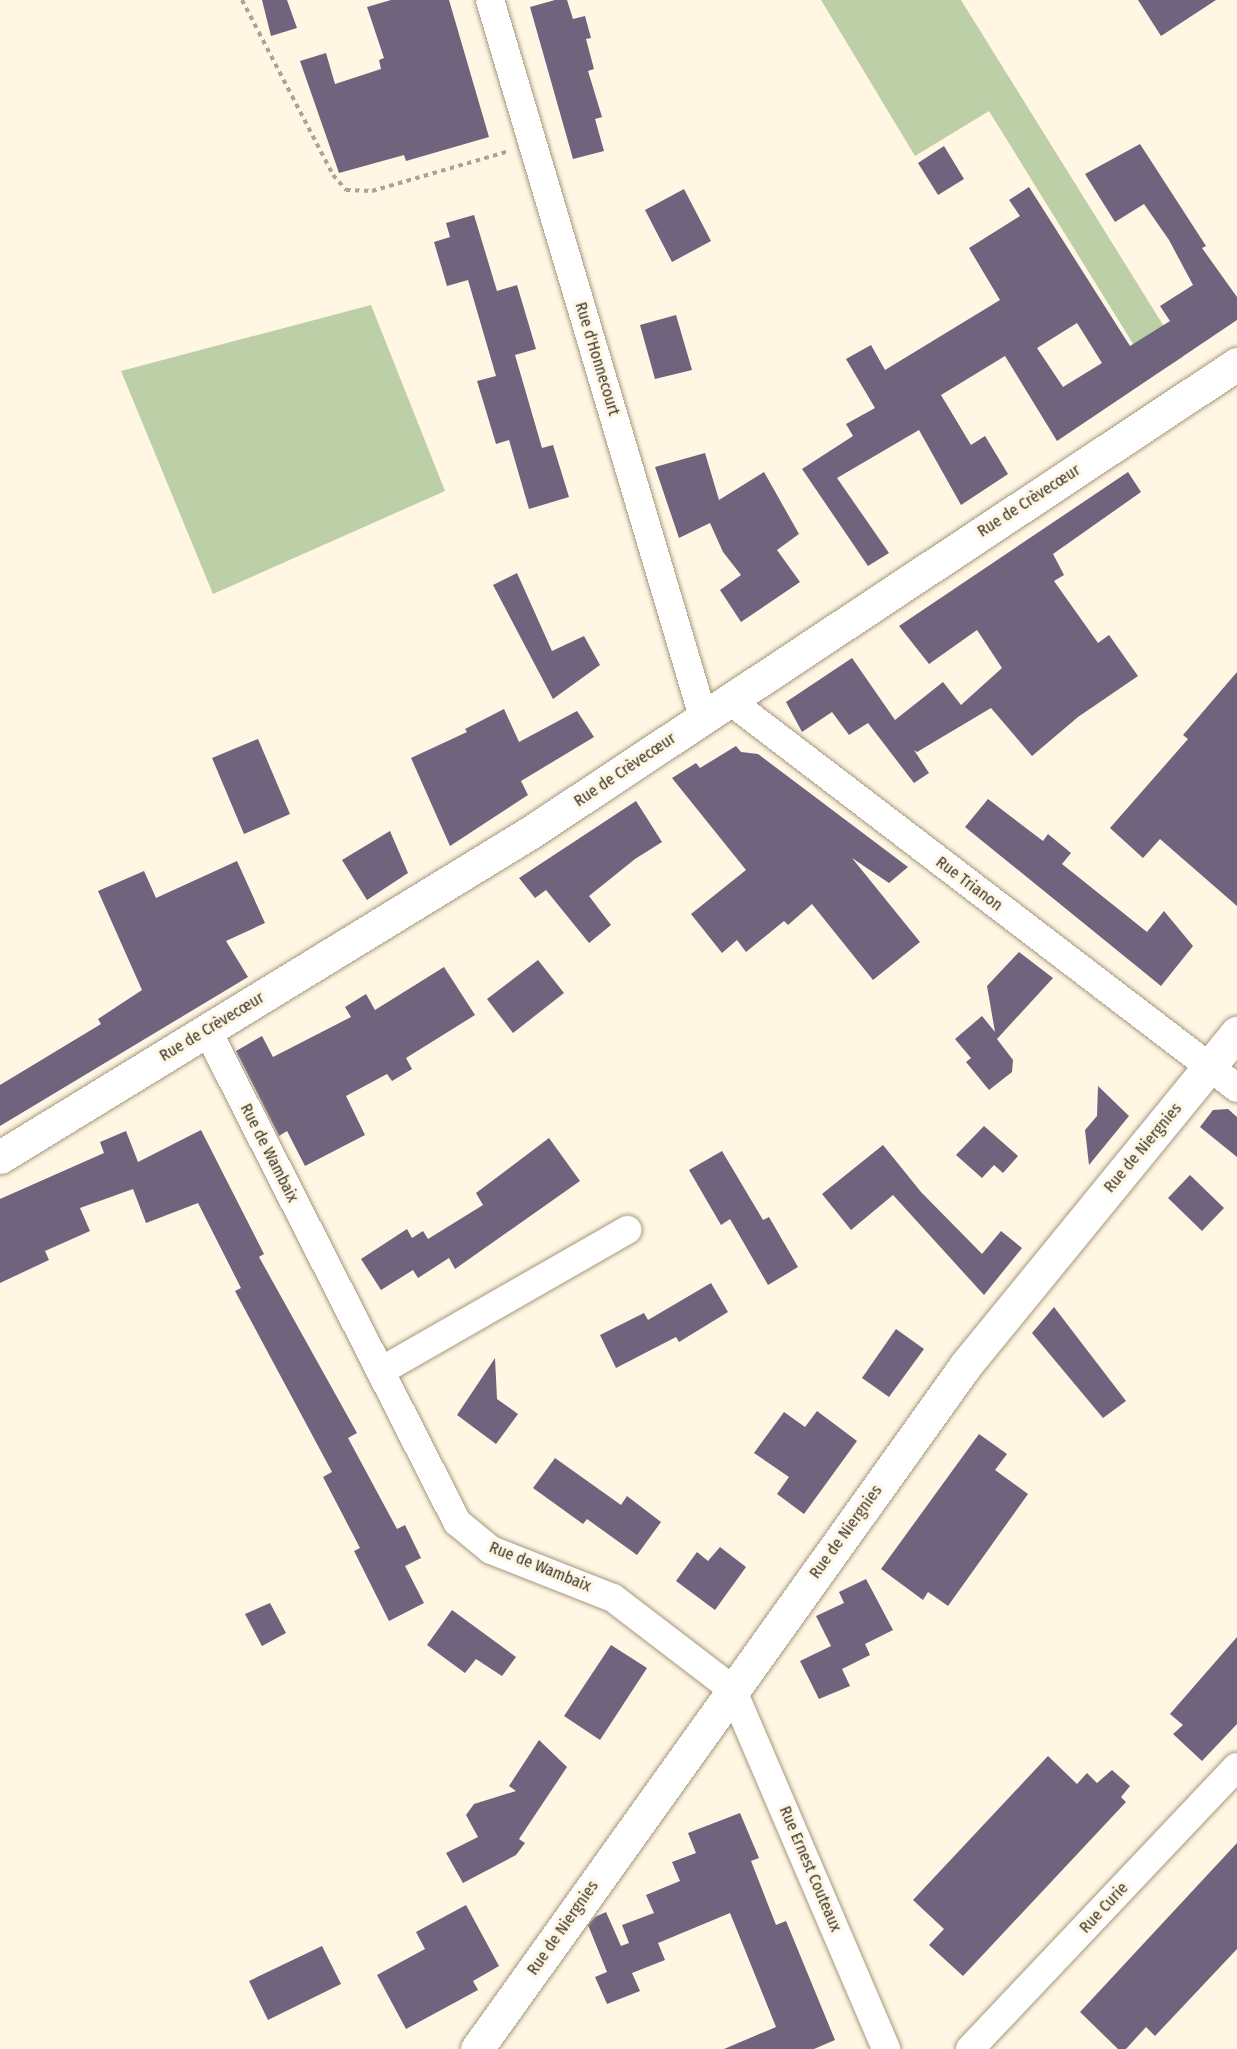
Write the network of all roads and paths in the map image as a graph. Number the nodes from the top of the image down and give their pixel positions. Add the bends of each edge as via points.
1 (242, 0) edge
2 (490, 0) edge
3 (537, 158) junction
4 (1237, 364) edge
5 (716, 709) junction
6 (207, 1030) junction
7 (1237, 1033) edge
8 (1209, 1067) junction
9 (1237, 1088) edge
10 (0, 1156) edge
11 (627, 1230) dead end
12 (381, 1371) junction
13 (732, 1689) junction
14 (1237, 1767) edge
15 (477, 2049) edge
16 (886, 2049) edge
17 (970, 2049) edge

1 - 3 path via 333,175 346,190 372,191 509,152
2 - 3 street, Rue d'Honnecourt
3 - 5 street, Rue d'Honnecourt
4 - 5 street, Rue de Crèvecœur
5 - 6 street, Rue de Crèvecœur via 531,832
5 - 8 street, Rue Trianon
6 - 10 street, Rue de Crèvecœur
6 - 12 street, Rue de Wambaix
7 - 8 street, Rue de Niergnies
8 - 9 street, Rue Trianon
8 - 13 street, Rue de Niergnies via 965,1366
11 - 12 street
12 - 13 street, Rue de Wambaix via 457,1522 491,1550 613,1598
13 - 15 street, Rue de Niergnies
13 - 16 street, Rue Ernest Couteaux
14 - 17 street, Rue Curie

